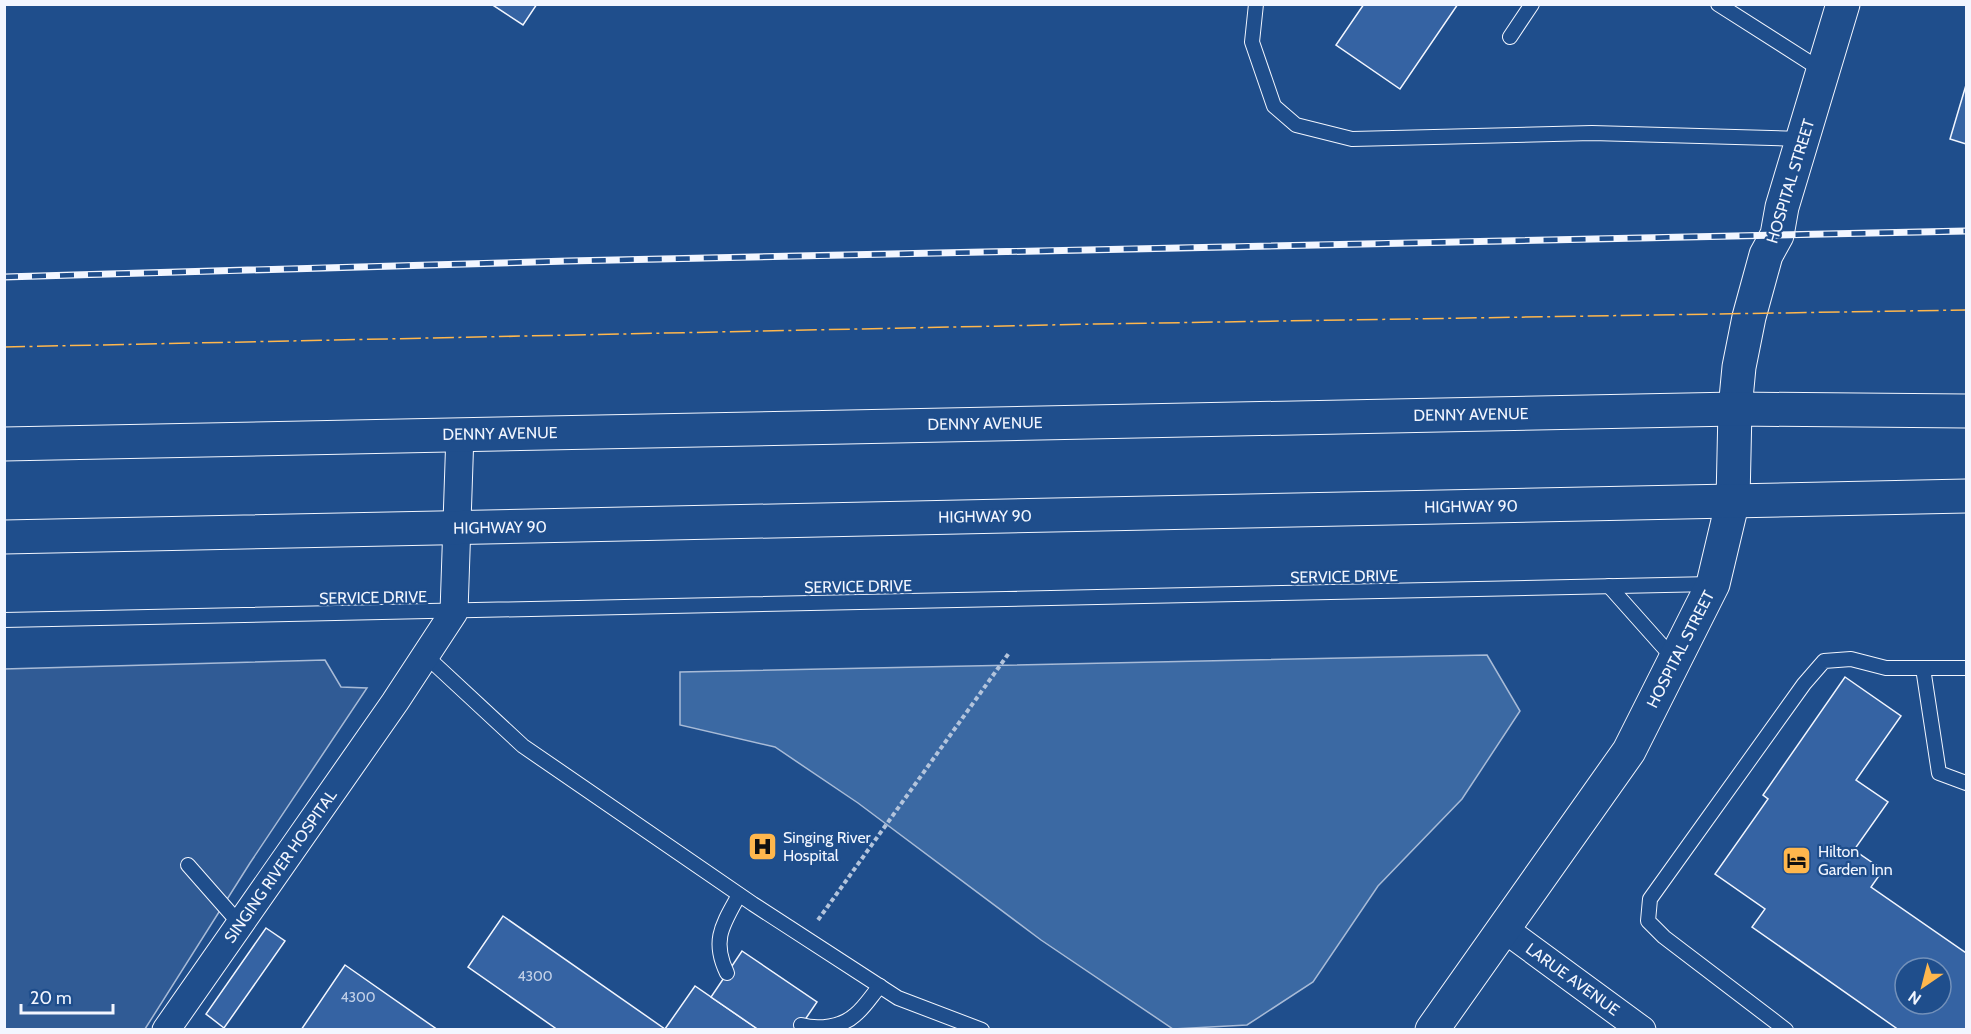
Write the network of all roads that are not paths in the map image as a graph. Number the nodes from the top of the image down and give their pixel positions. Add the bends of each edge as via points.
1 (1256, 4) edge
2 (1532, 4) edge
3 (1718, 4) edge
4 (1844, 4) edge
5 (1510, 37) dead end
6 (1823, 71) junction
7 (1802, 139) junction
8 (1735, 409) junction
9 (1966, 411) edge
10 (460, 433) junction
11 (4, 444) edge
12 (1966, 496) edge
13 (1732, 500) junction
14 (458, 527) junction
15 (4, 537) edge
16 (1713, 584) junction
17 (1609, 586) junction
18 (454, 612) junction
19 (4, 620) edge
20 (426, 656) junction
21 (1675, 660) junction
22 (1923, 668) junction
23 (1966, 668) edge
24 (1966, 783) edge
25 (188, 866) dead end
26 (740, 895) junction
27 (239, 923) junction
28 (1503, 928) junction
29 (727, 973) dead end
30 (880, 986) junction
31 (801, 1025) dead end
32 (165, 1029) edge
33 (982, 1029) edge
34 (1432, 1029) edge
35 (1642, 1029) edge
36 (1786, 1029) edge

1 - 7 lane via 1252,42 1274,106 1296,125 1353,139 1592,133
2 - 5 lane
3 - 6 lane
4 - 6 main road, HOSPITAL STREET
6 - 7 main road, HOSPITAL STREET
7 - 8 main road, HOSPITAL STREET via 1777,235 1766,255 1749,317
8 - 9 main road, DENNY AVENUE
8 - 10 main road, DENNY AVENUE
8 - 13 main road, HOSPITAL STREET
10 - 11 main road, DENNY AVENUE
10 - 14 street, SINGING RIVER HOSPITAL
12 - 13 main road, HIGHWAY 90
13 - 14 main road, HIGHWAY 90
13 - 16 main road, HOSPITAL STREET
14 - 15 main road, HIGHWAY 90
14 - 18 street, SINGING RIVER HOSPITAL
16 - 17 lane, SERVICE DRIVE
16 - 21 main road, HOSPITAL STREET
17 - 18 lane, SERVICE DRIVE
17 - 21 lane
18 - 19 lane, SERVICE DRIVE
18 - 20 street, SINGING RIVER HOSPITAL
20 - 26 lane via 523,746
20 - 27 street, SINGING RIVER HOSPITAL
21 - 28 main road, HOSPITAL STREET via 1629,752
22 - 23 lane
22 - 24 lane via 1939,773
22 - 36 lane via 1886,668 1851,659 1824,661 1650,899 1648,921 1664,937
25 - 27 lane
26 - 29 lane via 718,942
26 - 30 lane
27 - 32 street, SINGING RIVER HOSPITAL
28 - 34 main road, HOSPITAL STREET
28 - 35 street, LARUE AVENUE
30 - 31 lane via 855,1016 844,1022 820,1028
30 - 33 lane via 898,998

